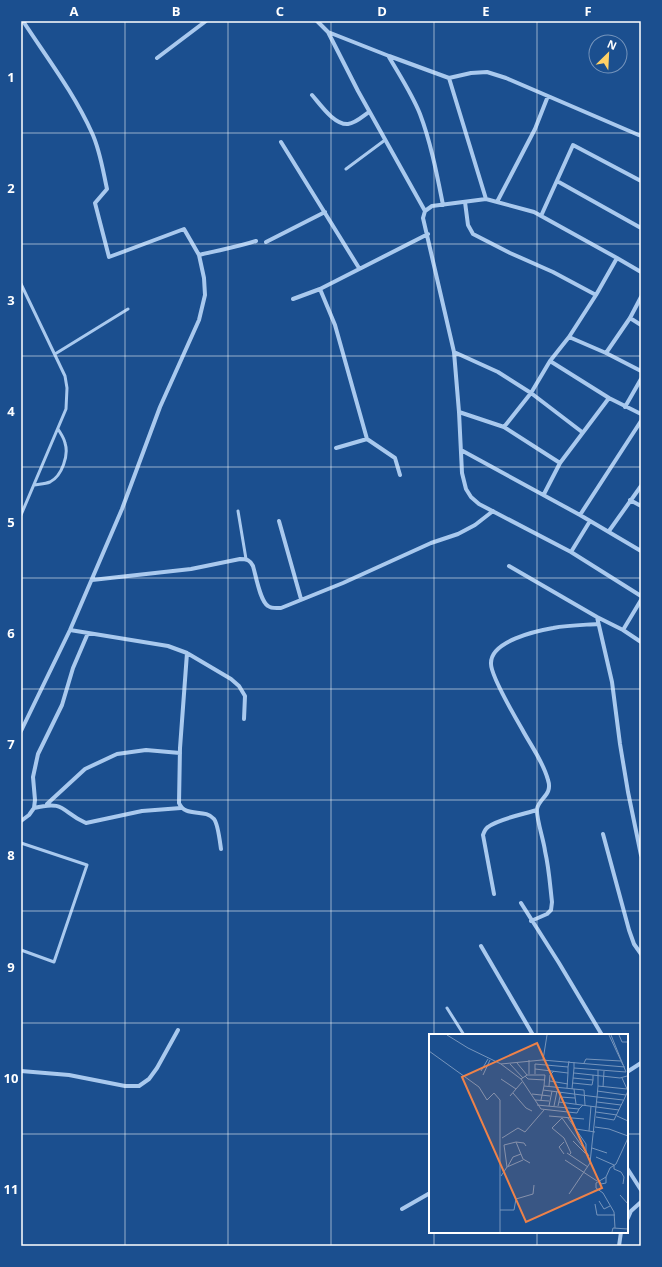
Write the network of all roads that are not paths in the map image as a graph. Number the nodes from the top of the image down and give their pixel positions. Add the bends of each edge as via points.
1 (23, 21) edge
2 (206, 21) edge
3 (317, 21) edge
4 (328, 32) junction
5 (389, 56) junction
6 (157, 58) dead end
7 (449, 78) junction
8 (312, 95) dead end
9 (548, 96) junction
10 (369, 112) junction
11 (641, 136) edge
12 (386, 140) junction
13 (281, 142) dead end
14 (346, 169) dead end
15 (557, 181) junction
16 (641, 181) edge
17 (486, 199) junction
18 (465, 202) junction
19 (497, 202) junction
20 (443, 205) junction
21 (425, 211) junction
22 (325, 212) junction
23 (541, 216) junction
24 (641, 228) edge
25 (428, 234) junction
26 (256, 241) dead end
27 (266, 242) dead end
28 (199, 255) junction
29 (617, 258) junction
30 (359, 268) junction
31 (641, 272) edge
32 (21, 284) edge
33 (320, 289) junction
34 (596, 295) junction
35 (641, 297) edge
36 (293, 299) dead end
37 (128, 309) dead end
38 (630, 318) junction
39 (641, 325) edge
40 (569, 337) junction
41 (454, 352) junction
42 (606, 353) junction
43 (55, 354) junction
44 (550, 361) junction
45 (641, 371) edge
46 (641, 379) edge
47 (531, 393) junction
48 (609, 398) junction
49 (625, 407) junction
50 (459, 412) junction
51 (641, 414) edge
52 (641, 421) edge
53 (504, 427) junction
54 (58, 429) junction
55 (582, 432) junction
56 (367, 439) junction
57 (336, 448) dead end
58 (461, 450) junction
59 (560, 463) junction
60 (400, 474) dead end
61 (34, 485) junction
62 (641, 486) edge
63 (544, 494) junction
64 (630, 500) junction
65 (641, 506) edge
66 (238, 511) dead end
67 (493, 512) junction
68 (21, 515) edge
69 (580, 515) junction
70 (279, 521) dead end
71 (590, 521) junction
72 (608, 532) junction
73 (641, 551) edge
74 (571, 552) junction
75 (246, 559) junction
76 (509, 566) dead end
77 (92, 580) junction
78 (641, 596) edge
79 (300, 600) junction
80 (641, 600) edge
81 (597, 617) junction
82 (598, 624) junction
83 (70, 630) junction
84 (623, 630) junction
85 (88, 633) junction
86 (641, 642) edge
87 (187, 653) junction
88 (244, 719) dead end
89 (21, 731) edge
90 (180, 753) junction
91 (47, 804) junction
92 (34, 808) junction
93 (181, 808) junction
94 (537, 810) junction
95 (21, 821) edge
96 (602, 834) dead end
97 (21, 843) edge
98 (221, 850) dead end
99 (641, 855) edge
100 (494, 894) dead end
101 (520, 903) dead end
102 (531, 920) junction
103 (481, 946) dead end
104 (21, 950) edge
105 (641, 954) edge
106 (447, 1008) dead end
107 (178, 1030) dead end
108 (463, 1034) edge
109 (532, 1034) edge
110 (601, 1034) edge
111 (641, 1062) edge
112 (21, 1071) edge
113 (628, 1071) edge
114 (628, 1170) edge
115 (641, 1190) edge
116 (429, 1194) edge
117 (641, 1202) edge
118 (402, 1209) dead end
119 (628, 1218) edge
120 (622, 1233) edge
121 (619, 1246) edge

1 - 28 street via 68,88 92,134 107,189 95,202 110,257 184,229
2 - 6 street
3 - 4 street
4 - 5 street
4 - 10 street
5 - 7 street
5 - 20 street via 420,115
7 - 9 street via 487,72
7 - 17 street
8 - 10 street via 335,120 341,123 356,121
9 - 11 street
9 - 19 street
10 - 12 street
12 - 14 lane
12 - 21 street
13 - 22 street
15 - 16 street via 573,144
15 - 23 street
15 - 24 street
17 - 18 street
17 - 19 street
18 - 20 street
18 - 34 street via 468,225 473,234
19 - 23 street
20 - 21 street via 432,206
21 - 25 street via 423,218
22 - 27 street
22 - 30 street
23 - 29 street
25 - 30 street
25 - 41 street
26 - 28 street
28 - 77 street via 205,295 199,320 160,407
29 - 31 street
29 - 34 street
30 - 33 street
32 - 43 lane
33 - 36 street
33 - 56 street via 335,326
34 - 40 street
35 - 38 street
37 - 43 lane
38 - 39 street
38 - 42 street
40 - 42 street
40 - 44 street
41 - 47 street via 498,372
41 - 50 street
42 - 45 street
43 - 54 lane via 68,388 66,409
44 - 47 street
44 - 48 street
46 - 49 street
47 - 53 street
47 - 55 street
48 - 49 street
48 - 55 street
49 - 51 street
50 - 53 street
50 - 58 street
52 - 69 street
53 - 59 street
54 - 61 lane
54 - 61 lane via 66,444 63,466 51,481
55 - 59 street
56 - 57 street
56 - 60 street via 396,458
58 - 63 street
58 - 67 street via 466,489 479,504
59 - 63 street
61 - 68 lane
62 - 64 street
63 - 69 street
64 - 65 street
64 - 72 street
66 - 75 lane
67 - 74 street
67 - 79 street via 458,534 431,543
69 - 71 street
70 - 79 street
71 - 72 street
71 - 74 street
72 - 73 street
74 - 78 street
75 - 77 street via 191,569
75 - 79 street via 251,561 262,600 267,606 281,608
76 - 81 street
77 - 83 street
80 - 84 street
81 - 82 street
81 - 84 street
82 - 94 street via 553,628 514,639 501,646 490,663 493,674 543,764 549,782 549,791
82 - 99 street via 612,682 623,764
83 - 85 street
83 - 89 street
84 - 86 street
85 - 87 street via 168,646
85 - 92 street via 73,668 62,705 38,754 33,776
87 - 88 street via 240,686 245,696
87 - 90 street
90 - 91 street via 146,750 117,754 85,769
90 - 93 street
91 - 92 street
91 - 93 street via 58,805 86,823 142,811
92 - 95 street
93 - 98 street via 210,816 215,820
94 - 100 street via 496,823 487,827 484,832
94 - 102 street via 546,852 552,902 551,910 547,914
96 - 105 street via 628,930
97 - 104 lane via 87,865 54,962
101 - 102 street
102 - 110 street
103 - 109 street
106 - 108 lane
107 - 112 street via 158,1068 149,1080 139,1086 125,1086 69,1075
111 - 113 street
114 - 115 street
116 - 118 street
117 - 119 street
120 - 121 street

